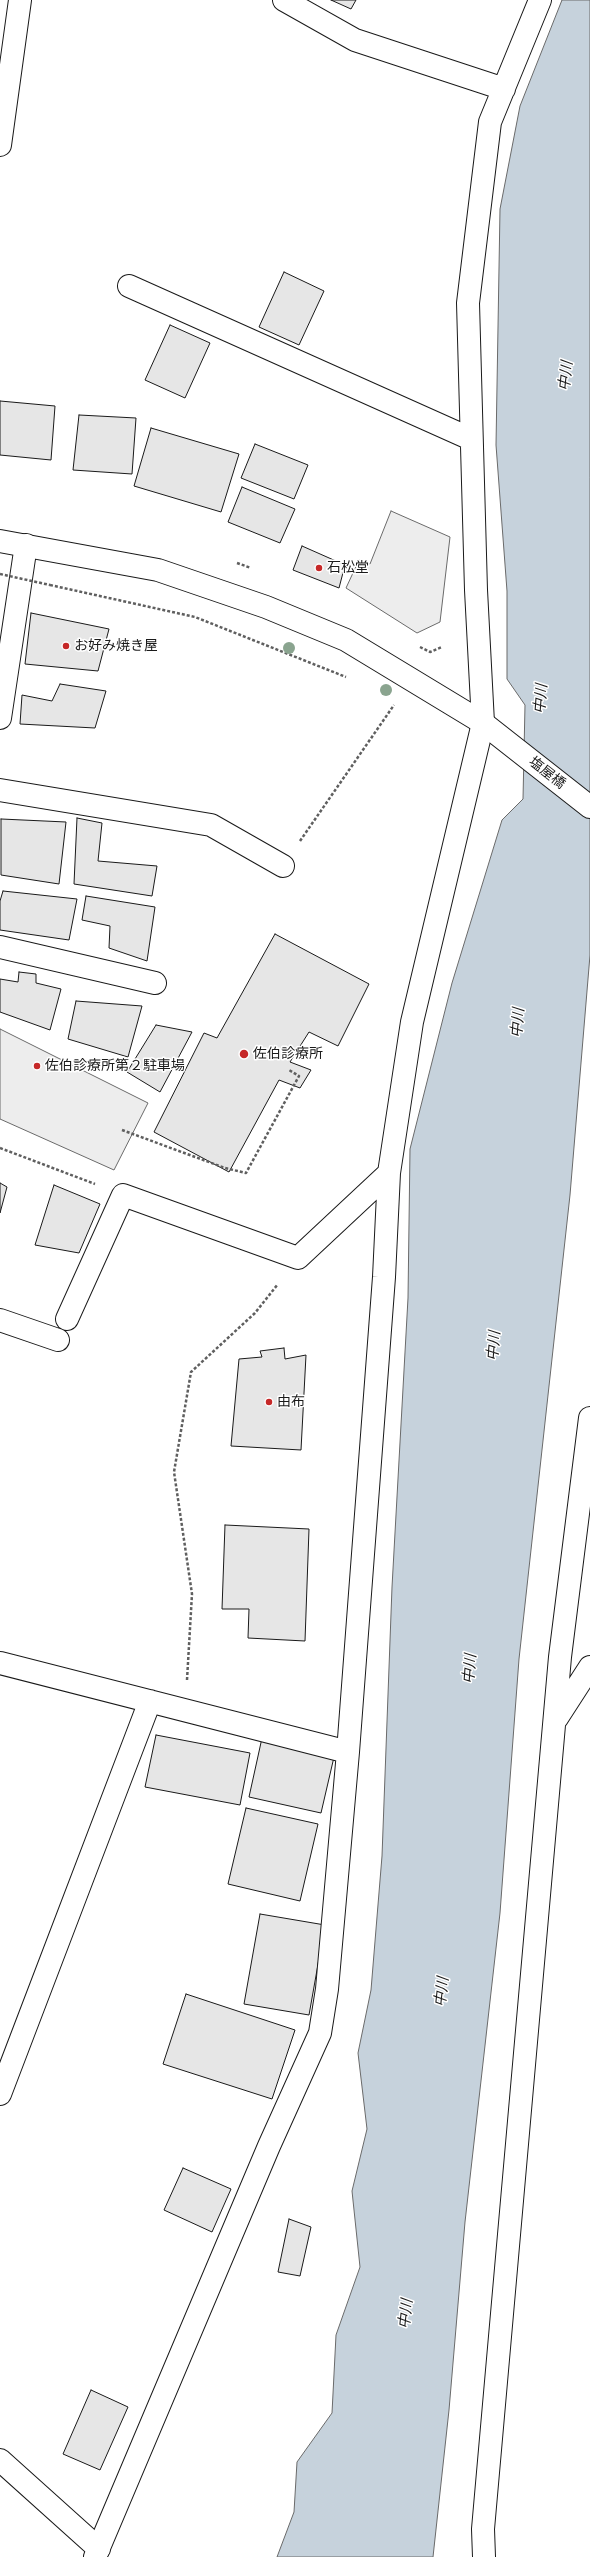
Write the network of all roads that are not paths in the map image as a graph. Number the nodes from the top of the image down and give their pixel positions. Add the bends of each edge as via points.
1 (20, 0) edge
2 (284, 0) edge
3 (540, 0) edge
4 (504, 89) junction
5 (0, 144) edge
6 (129, 286) dead end
7 (472, 439) junction
8 (0, 541) edge
9 (26, 545) junction
10 (0, 718) edge
11 (483, 723) junction
12 (0, 790) edge
13 (590, 807) edge
14 (283, 866) road end
15 (0, 947) edge
16 (155, 983) dead end
17 (389, 1173) junction
18 (67, 1319) dead end
19 (0, 1320) edge
20 (58, 1340) dead end
21 (590, 1418) edge
22 (0, 1663) edge
23 (590, 1666) edge
24 (150, 1701) junction
25 (556, 1719) junction
26 (348, 1752) junction
27 (0, 2094) edge
28 (0, 2460) edge
29 (97, 2553) edge
30 (484, 2557) edge

1 - 5 street
2 - 4 street via 355,40
3 - 4 street
4 - 7 street via 490,122 468,303
6 - 7 street
7 - 11 street
8 - 9 street, 塩屋橋
9 - 10 street
9 - 11 street, 塩屋橋 via 158,570 266,607 346,640
11 - 13 street, 塩屋橋
11 - 17 street via 412,1022
12 - 14 street via 211,825
15 - 16 street
17 - 18 street via 298,1258 123,1195
17 - 26 street via 384,1277
19 - 20 street
21 - 25 street via 560,1657
22 - 24 street
23 - 25 street
24 - 26 street
24 - 27 street
25 - 30 street via 484,2529
26 - 29 street via 327,1989 320,2033 269,2146
28 - 29 street

